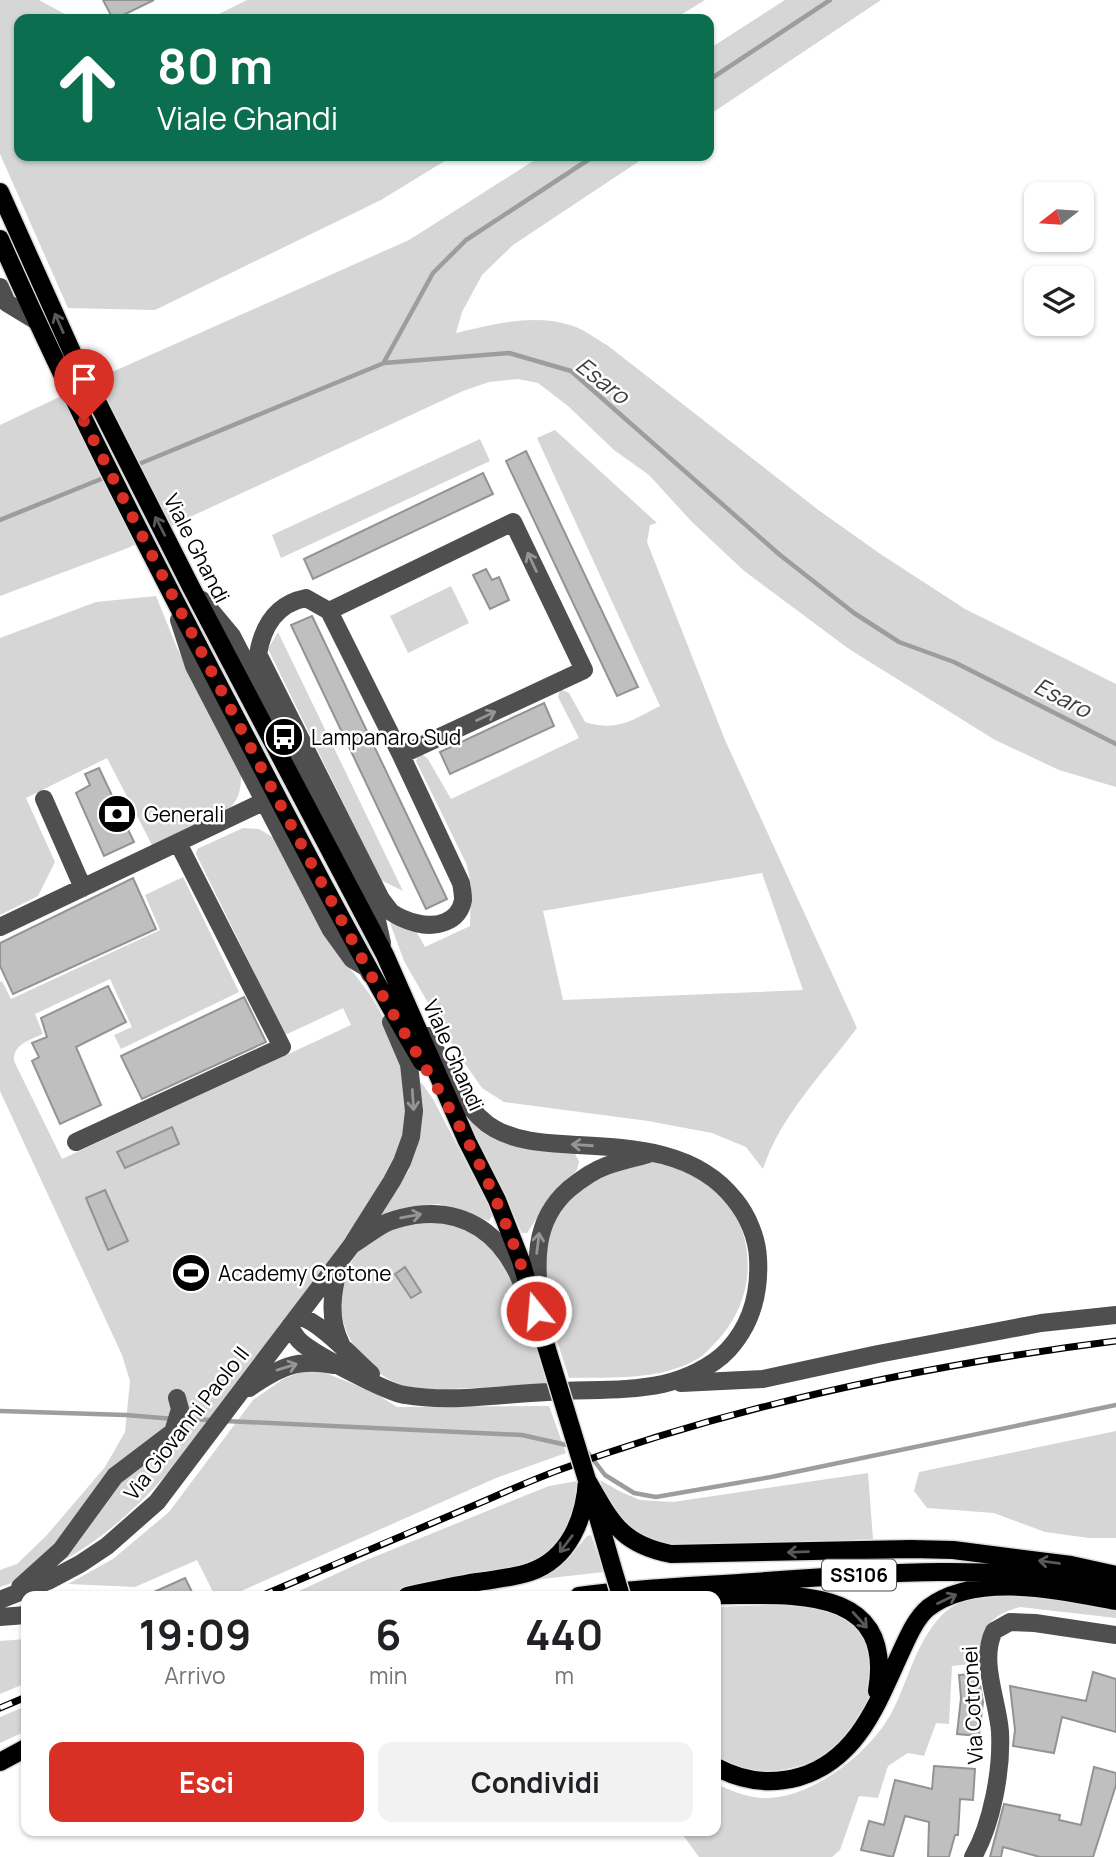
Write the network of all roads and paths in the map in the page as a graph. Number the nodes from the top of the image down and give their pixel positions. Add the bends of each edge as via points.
1 (0, 192) edge
2 (0, 239) edge
3 (0, 287) edge
4 (35, 320) junction
5 (165, 582) junction
6 (191, 587) junction
7 (328, 611) junction
8 (401, 755) junction
9 (306, 766) junction
10 (44, 799) dead end
11 (265, 802) junction
12 (178, 843) junction
13 (83, 888) junction
14 (0, 927) edge
15 (385, 956) junction
16 (367, 968) junction
17 (467, 1140) junction
18 (76, 1142) dead end
19 (649, 1153) junction
20 (346, 1253) junction
21 (1116, 1315) edge
22 (294, 1321) junction
23 (543, 1336) junction
24 (344, 1359) junction
25 (664, 1384) junction
26 (237, 1396) junction
27 (178, 1404) dead end
28 (587, 1480) junction
29 (1116, 1575) edge
30 (1116, 1587) edge
31 (21, 1591) edge
32 (21, 1591) edge
33 (434, 1591) edge
34 (620, 1591) edge
35 (630, 1591) edge
36 (721, 1594) edge
37 (4, 1599) edge
38 (1116, 1601) edge
39 (21, 1615) edge
40 (0, 1617) edge
41 (1116, 1635) edge
42 (873, 1715) junction
43 (21, 1751) edge
44 (21, 1756) edge
45 (0, 1764) edge
46 (721, 1770) edge
47 (973, 1857) edge

6 -> 1 main road, Viale Ghandi via 72,352
2 - 4 main road, Viale Ghandi
3 - 4 street via 7,303
4 - 5 main road, Viale Ghandi
5 - 11 street via 194,666
5 - 16 main road, Viale Ghandi
6 - 9 street via 232,636
6 - 15 main road, Viale Ghandi
7 - 8 street
8 -> 7 street via 583,670 513,522
7 - 9 street via 306,598 289,602 270,620 258,654
8 - 9 street via 461,883 463,900 458,911 438,926 401,917 381,899
9 - 15 street via 376,916
10 - 13 street
11 - 12 street
11 - 16 street via 331,930 352,959
12 - 13 street
12 - 18 street via 282,1047
13 - 14 street
15 - 17 main road, Viale Ghandi
19 -> 15 street via 545,1143 494,1129 473,1112
16 - 17 main road, Viale Ghandi
16 -> 20 street via 410,1064 414,1111 402,1162
17 - 23 main road via 521,1261
23 -> 19 street via 537,1248 548,1213 583,1178 604,1166
19 - 25 street via 678,1158 713,1176 741,1208 758,1247 757,1301 737,1339 696,1373
20 - 22 street, Via Giovanni Paolo II
20 -> 23 street via 385,1223 408,1216 435,1213 469,1222 498,1242 513,1263
20 - 24 street via 335,1282 332,1313
21 - 25 street via 1027,1325 763,1379
22 - 24 street via 307,1318 319,1327
22 - 26 street, Via Giovanni Paolo II
23 - 28 main road, bridge
24 - 25 street via 402,1395 426,1397
26 -> 24 street via 291,1364 329,1364
26 - 31 street, Via Giovanni Paolo II via 157,1502 80,1564
27 - 37 street via 173,1432 116,1476 61,1550
29 -> 28 main road via 953,1550 671,1554 629,1539 613,1524
28 -> 33 main road via 577,1528 563,1549 542,1567
28 - 34 main road, bridge
30 - 35 main road, SS106 via 989,1573 830,1576
32 - 37 street, Via Giovanni Paolo II
36 -> 42 main road via 826,1600 859,1618 872,1638 880,1671
42 -> 38 main road via 918,1619 942,1601 977,1588 997,1587
39 - 40 street
41 - 47 street, Via Cotronei via 1010,1622 994,1631 989,1649 1000,1757 981,1843
42 - 46 main road via 838,1756 803,1776 751,1780
43 - 45 main road
44 - 45 main road

